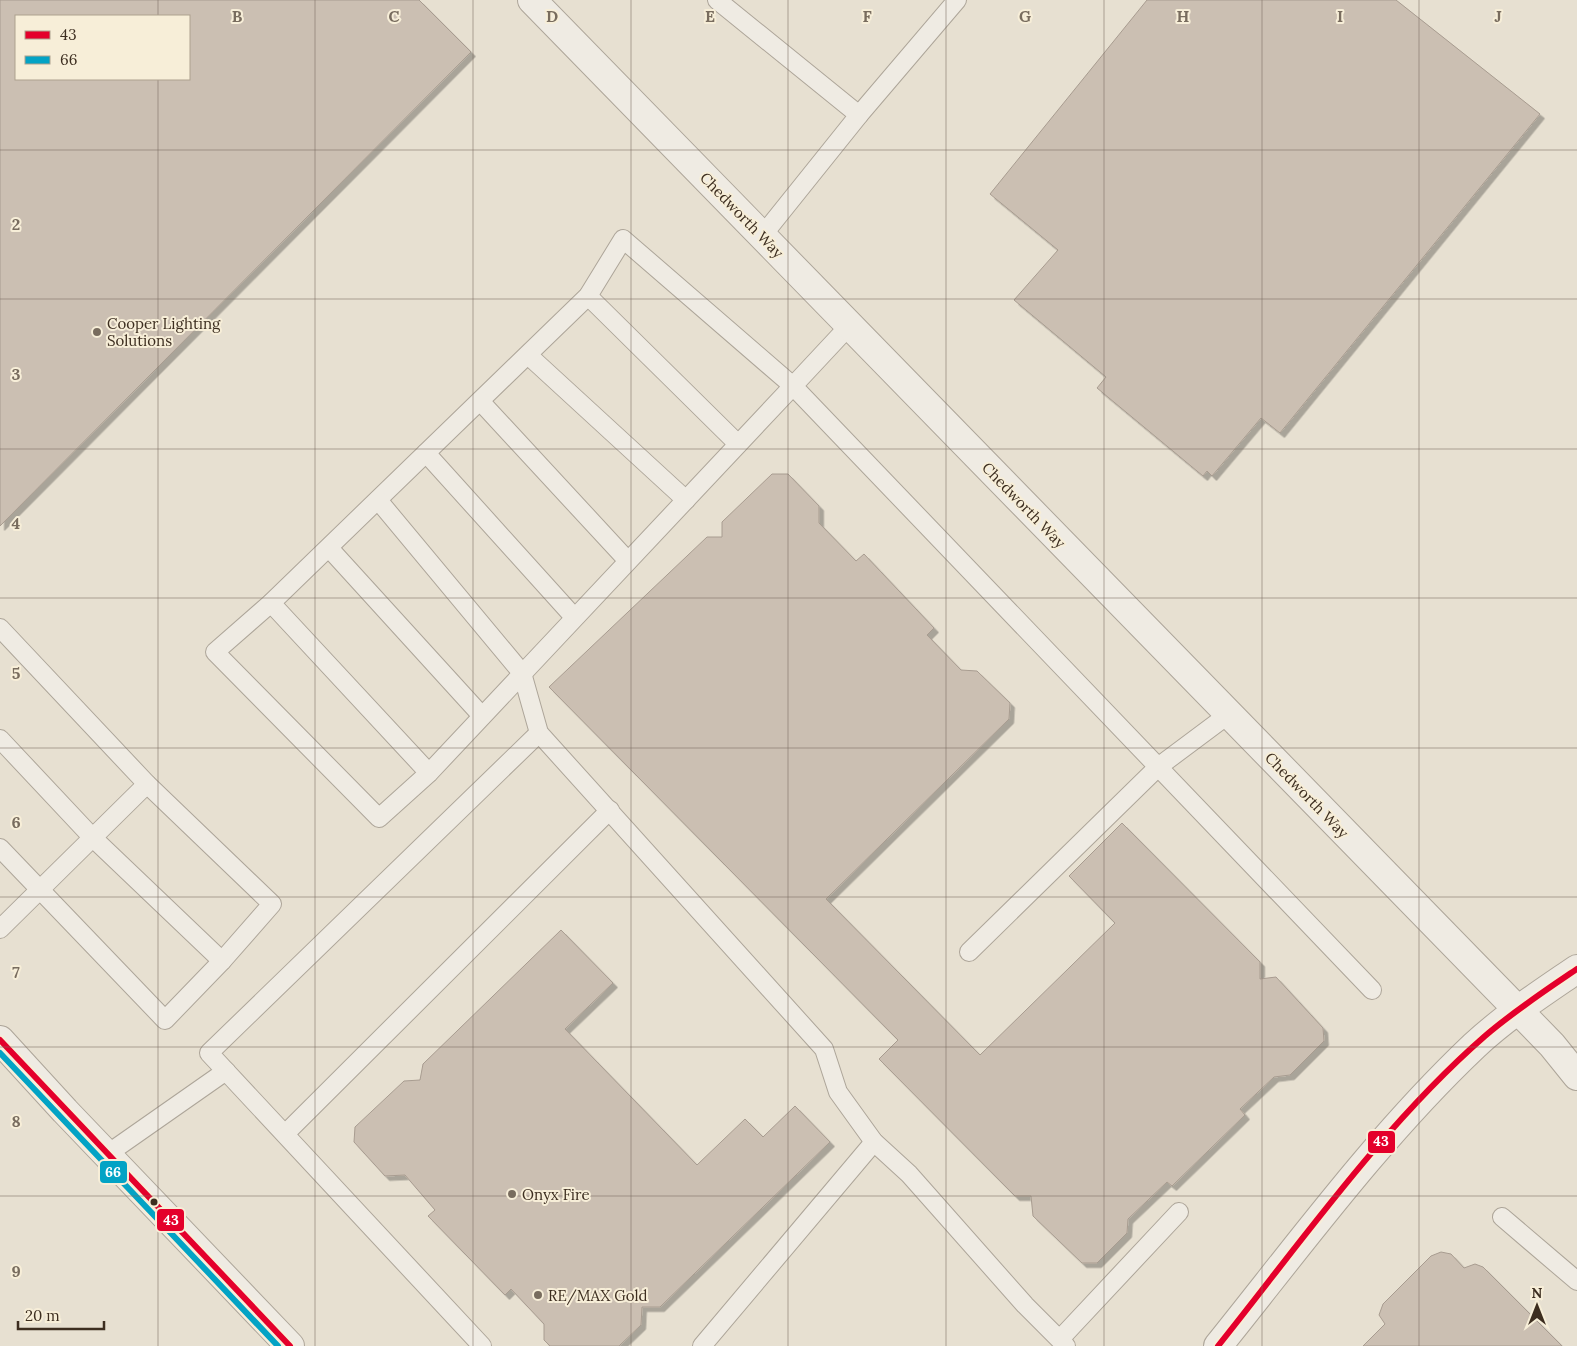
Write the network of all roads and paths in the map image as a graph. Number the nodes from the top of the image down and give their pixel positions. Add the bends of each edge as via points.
1 (532, 0) edge
2 (717, 0) edge
3 (957, 0) edge
4 (859, 115) junction
5 (762, 236) junction
6 (588, 296) junction
7 (849, 326) junction
8 (528, 355) junction
9 (793, 386) junction
10 (480, 401) junction
11 (738, 444) junction
12 (426, 453) junction
13 (378, 500) junction
14 (686, 500) junction
15 (328, 548) junction
16 (628, 561) junction
17 (271, 603) junction
18 (574, 617) junction
19 (0, 628) edge
20 (522, 673) junction
21 (1229, 714) junction
22 (482, 716) junction
23 (539, 733) junction
24 (0, 739) edge
25 (1158, 767) junction
26 (428, 772) junction
27 (146, 784) junction
28 (610, 810) junction
29 (92, 837) junction
30 (0, 848) edge
31 (41, 890) junction
32 (0, 929) edge
33 (969, 952) dead end
34 (222, 961) junction
35 (1577, 969) edge
36 (1372, 990) dead end
37 (1518, 1010) junction
38 (0, 1040) edge
39 (226, 1071) junction
40 (1577, 1076) edge
41 (285, 1134) junction
42 (874, 1142) junction
43 (106, 1155) junction
44 (1179, 1212) dead end
45 (1502, 1216) dead end
46 (1577, 1281) edge
47 (1063, 1342) edge
48 (290, 1346) edge
49 (482, 1346) edge
50 (702, 1346) edge
51 (1218, 1346) edge

1 - 5 street, Chedworth Way
2 - 4 lane
3 - 4 lane
4 - 5 lane
5 - 7 street, Chedworth Way
6 - 8 lane
6 - 9 lane via 623,239
6 - 11 lane
7 - 9 lane
7 - 21 street, Chedworth Way
8 - 10 lane
8 - 14 lane
9 - 11 lane
9 - 25 lane
10 - 12 lane
10 - 16 lane
11 - 14 lane
12 - 13 lane
12 - 18 lane
13 - 15 lane
13 - 20 lane
14 - 16 lane
15 - 17 lane
15 - 22 lane
16 - 18 lane
17 - 26 lane
17 - 26 lane via 215,652 378,818
18 - 20 lane
19 - 27 lane
20 - 22 lane
20 - 23 lane
21 - 25 lane
21 - 37 street, Chedworth Way
22 - 26 lane
23 - 28 lane
23 - 39 lane via 209,1053
24 - 29 lane
25 - 33 lane
25 - 36 lane
27 - 29 lane
27 - 34 lane via 272,904
28 - 41 lane
28 - 42 lane via 824,1049 838,1092
29 - 31 lane
29 - 34 lane
30 - 31 lane
31 - 32 lane
31 - 34 lane via 165,1020
35 - 37 street
37 - 40 street, Chedworth Way
37 - 51 street via 1474,1046 1386,1138
38 - 43 street
39 - 41 lane
39 - 43 lane
41 - 49 lane
42 - 47 lane via 909,1174 1025,1305
42 - 50 lane
43 - 48 street
44 - 47 lane
45 - 46 lane

